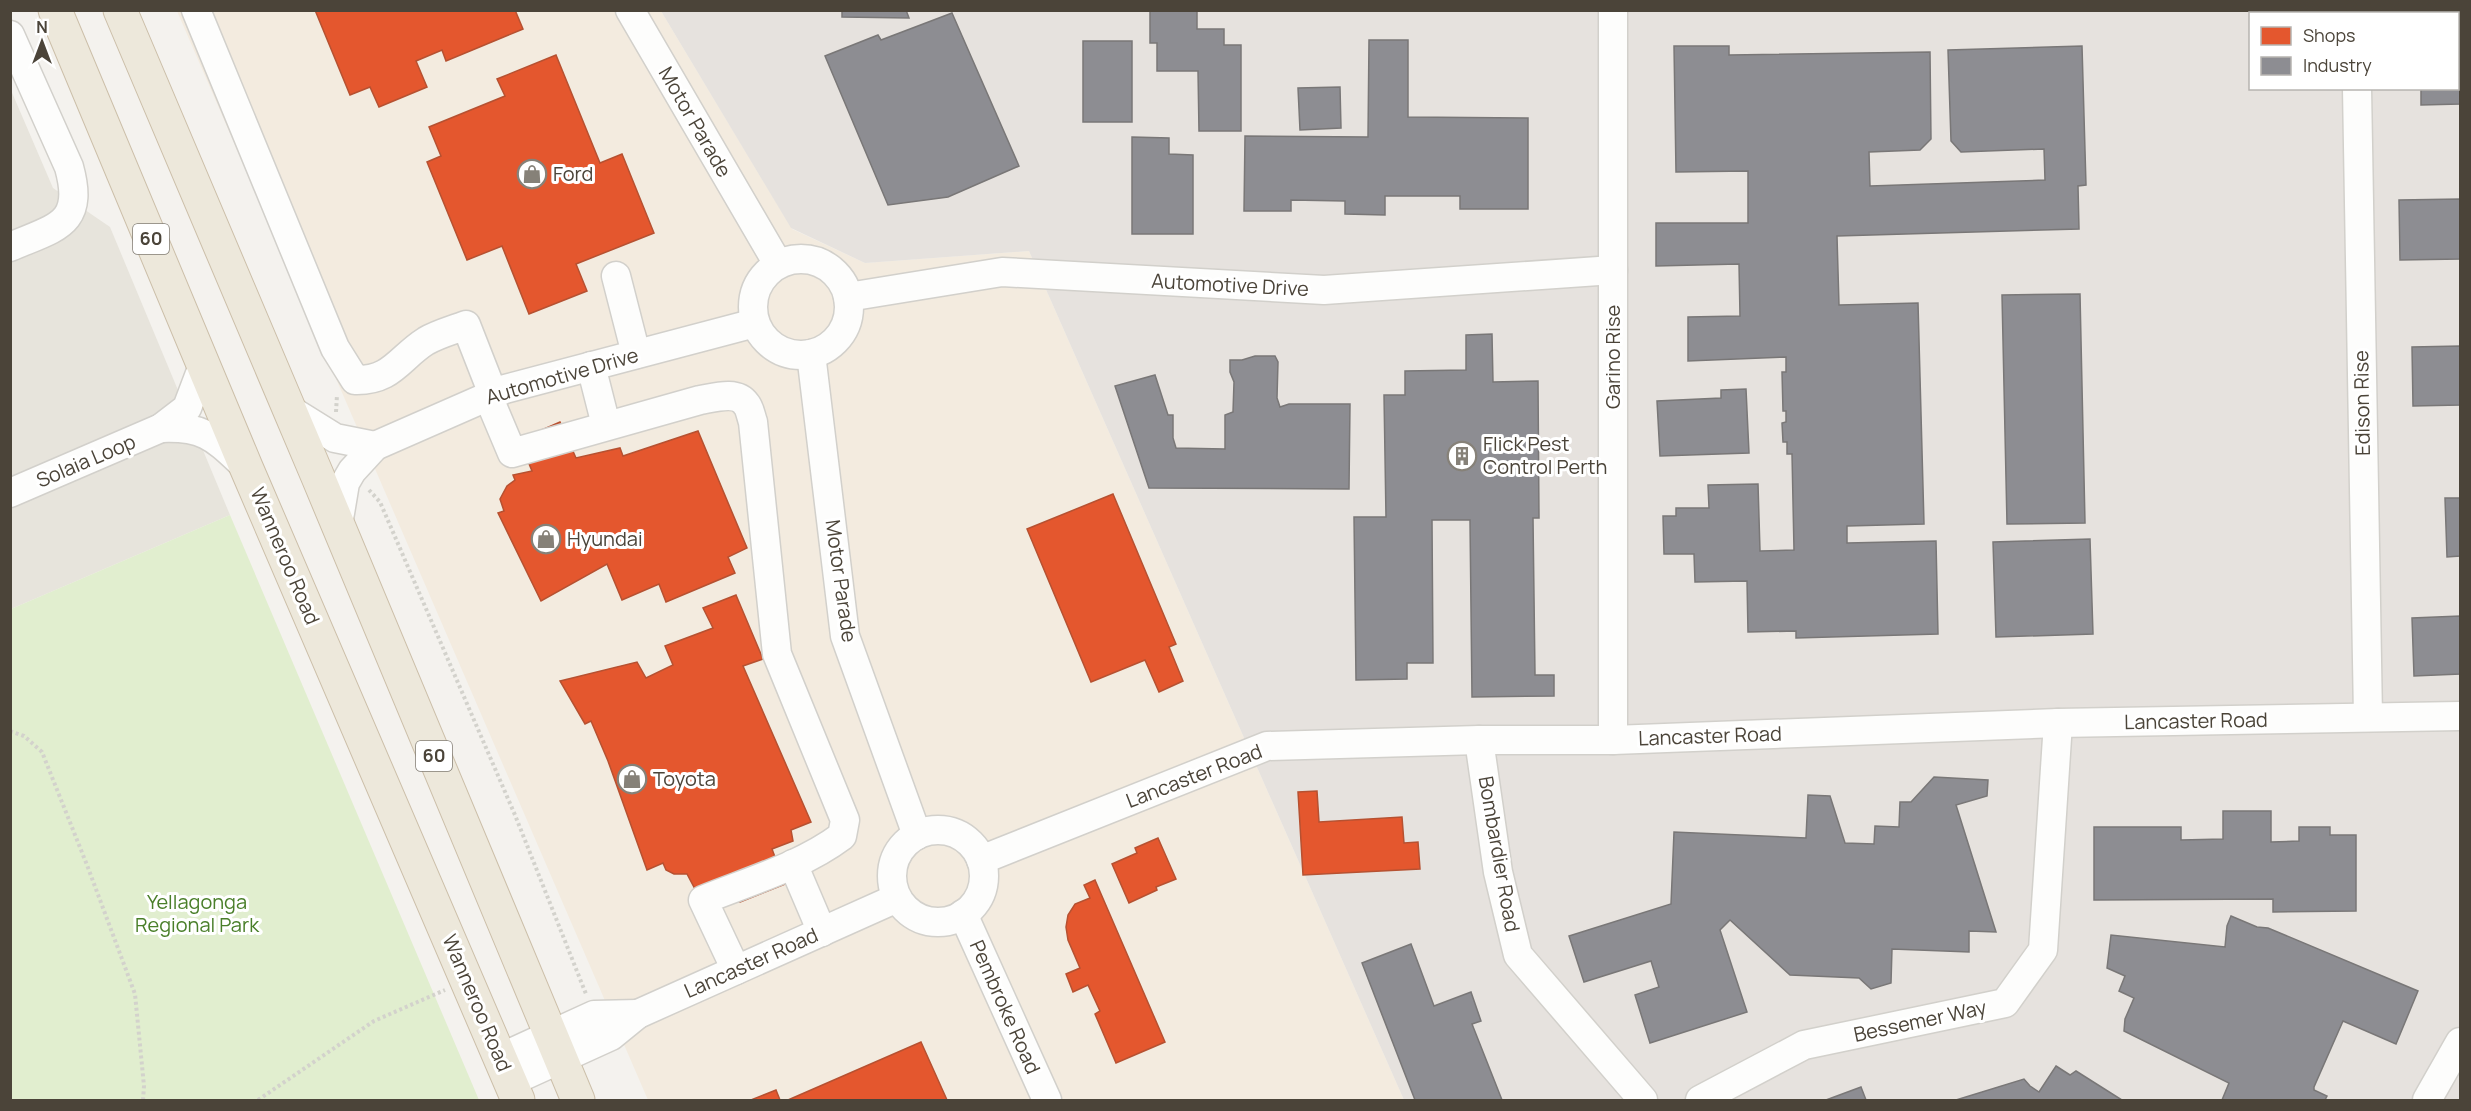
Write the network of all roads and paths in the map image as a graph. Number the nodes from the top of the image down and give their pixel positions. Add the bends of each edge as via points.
1 (55, 10) edge
2 (120, 10) edge
3 (196, 10) edge
4 (630, 10) edge
5 (1613, 10) edge
6 (10, 35) edge
7 (2357, 90) edge
8 (10, 247) edge
9 (778, 264) junction
10 (1613, 270) junction
11 (616, 276) dead end
12 (848, 297) junction
13 (755, 323) junction
14 (636, 354) junction
15 (811, 354) junction
16 (204, 363) junction
17 (591, 366) junction
18 (337, 388) dead end
19 (491, 395) junction
20 (290, 410) junction
21 (606, 425) junction
22 (161, 428) junction
23 (335, 438) junction
24 (375, 446) junction
25 (246, 467) junction
26 (352, 471) junction
27 (10, 493) edge
28 (338, 525) junction
29 (2460, 716) edge
30 (2368, 717) junction
31 (2058, 723) junction
32 (10, 731) edge
33 (1479, 740) junction
34 (1613, 740) junction
35 (917, 835) junction
36 (981, 860) junction
37 (793, 864) junction
38 (897, 898) junction
39 (963, 914) junction
40 (822, 932) junction
41 (736, 970) junction
42 (468, 980) junction
43 (638, 1014) junction
44 (594, 1015) junction
45 (2460, 1042) edge
46 (556, 1048) junction
47 (509, 1080) edge
48 (143, 1101) edge
49 (258, 1101) edge
50 (578, 1101) edge
51 (1047, 1101) edge
52 (1643, 1101) edge
53 (1700, 1101) edge
54 (2427, 1101) edge

1 - 16 highway, Wanneroo Road / 60
2 - 20 highway, 60
3 - 19 street via 335,348 355,380 369,381 387,374 426,341 466,325
4 - 9 street, Motor Parade
5 - 10 street, Garino Rise
6 - 8 street via 69,166 74,186 74,203 66,221
7 - 30 street, Edison Rise
9 - 12 street via 795,259 813,260 841,280
9 - 13 street via 756,289
10 - 12 street, Automotive Drive via 1324,290 1002,273
10 - 34 street, Garino Rise
11 - 14 street
12 - 15 street via 849,316 842,333 829,346
13 - 14 street, Automotive Drive
13 - 15 street via 777,349
14 - 17 street, Automotive Drive
15 - 35 street, Motor Parade via 845,636
16 - 22 street, Solaia Loop via 187,408
16 - 25 highway, Wanneroo Road / 60
17 - 19 street, Automotive Drive
17 - 21 street
18 - 23 path
19 - 21 street via 512,453
19 - 24 street, Automotive Drive
20 - 23 street
20 - 28 highway, 60
21 - 37 street via 726,396 739,397 746,404 753,422 777,654 845,820 842,836
22 - 25 street, Solaia Loop via 192,429 208,435
22 - 27 street, Solaia Loop
23 - 24 street
24 - 26 street, Automotive Drive
25 - 42 highway, Wanneroo Road / 60
26 - 28 street, Automotive Drive via 345,483
26 - 44 path via 380,502 515,815
28 - 46 highway, 60
29 - 30 street, Lancaster Road
30 - 31 street, Lancaster Road
31 - 34 street, Lancaster Road
31 - 53 street, Bessemer Way via 2043,950 2005,1003 1804,1045
32 - 48 path via 24,736 42,752 135,994
33 - 34 street, Lancaster Road
33 - 36 street, Lancaster Road via 1267,746
33 - 52 street, Bombardier Road via 1498,872 1518,955
35 - 36 street via 932,830 954,834 973,846
35 - 38 street via 896,855 892,884
36 - 39 street via 982,890 975,904
37 - 40 street
37 - 41 street via 704,900
38 - 39 street via 906,910 934,922
38 - 40 street, Lancaster Road
39 - 51 street, Pembroke Road
40 - 41 street, Lancaster Road
41 - 43 street, Lancaster Road
42 - 47 highway, Wanneroo Road / 60
42 - 49 path via 374,1021
43 - 44 street, Lancaster Road
43 - 46 street, Lancaster Road via 611,1036
44 - 46 street, Lancaster Road
45 - 54 street
46 - 47 street, Lancaster Road
46 - 50 highway, 60

